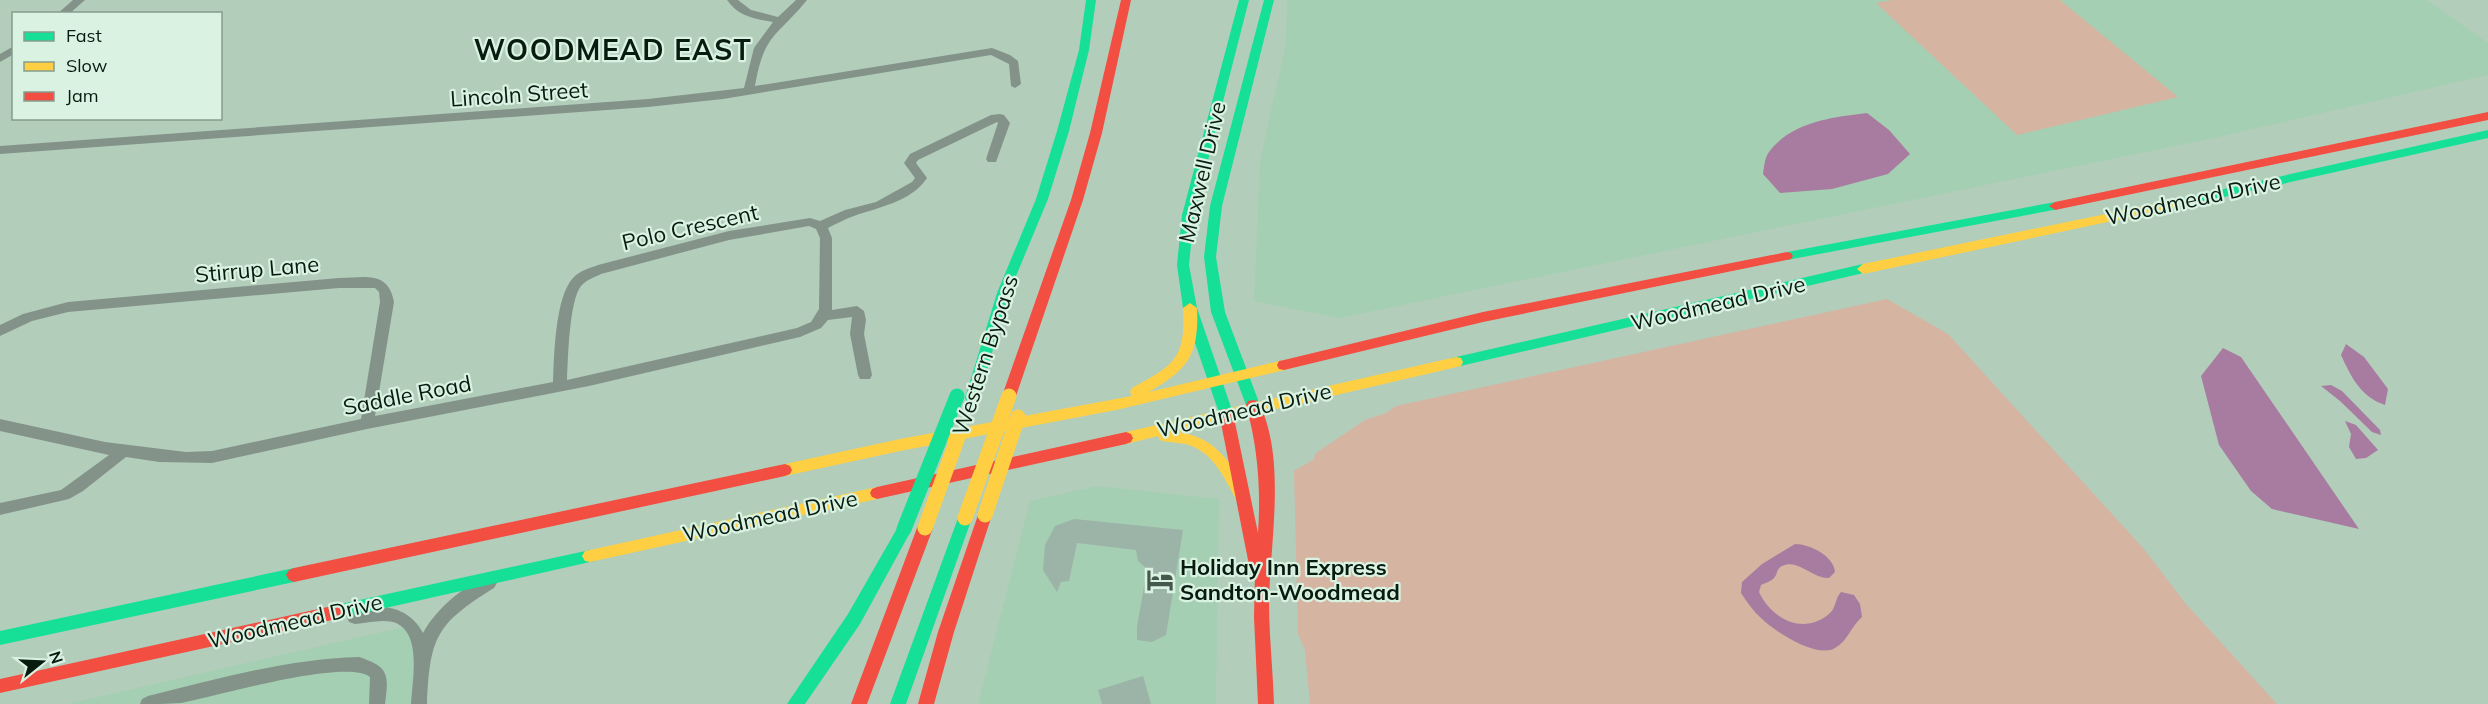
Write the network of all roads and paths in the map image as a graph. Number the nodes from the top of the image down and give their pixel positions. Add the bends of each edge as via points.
1 (80, 0) edge
2 (732, 0) edge
3 (802, 0) edge
4 (1091, 0) edge
5 (1244, 0) edge
6 (1269, 0) edge
7 (1126, 4) edge
8 (65, 12) edge
9 (781, 21) junction
10 (1015, 84) dead end
11 (749, 91) junction
12 (2488, 116) edge
13 (1113, 123) dead end
14 (2488, 134) edge
15 (0, 150) edge
16 (993, 159) dead end
17 (821, 226) junction
18 (1003, 293) junction
19 (1190, 308) junction
20 (821, 319) junction
21 (0, 331) edge
22 (1242, 374) junction
23 (865, 375) dead end
24 (1213, 380) junction
25 (560, 386) junction
26 (1116, 405) junction
27 (1254, 408) junction
28 (1021, 409) dead end
29 (1226, 414) junction
30 (368, 423) junction
31 (0, 425) edge
32 (1121, 439) junction
33 (124, 450) junction
34 (1243, 499) junction
35 (0, 509) edge
36 (518, 570) junction
37 (1262, 590) junction
38 (271, 626) junction
39 (0, 638) edge
40 (423, 653) junction
41 (2, 685) edge
42 (148, 704) edge
43 (377, 704) edge
44 (419, 704) edge
45 (795, 704) edge
46 (859, 704) edge
47 (898, 704) edge
48 (926, 704) edge
49 (1266, 704) edge

1 - 8 street
2 - 9 street via 746,13
3 - 9 street
4 - 18 main road, Western Bypass via 1084,50 1064,131 1042,199
5 - 19 main road, Maxwell Drive via 1186,227 1183,265
6 - 22 main road, Maxwell Drive via 1216,206 1210,250 1218,312
7 - 13 main road via 1123,66
7 - 47 main road, Western Bypass, bridge via 1077,200
9 - 11 street via 760,43
10 - 11 street, Lincoln Street via 1014,63 992,51
11 - 15 street, Lincoln Street via 625,105
12 - 22 main road, Woodmead Drive via 1994,218 1494,315
14 - 27 main road, Woodmead Drive via 1860,270
16 - 17 street via 1004,123 1000,118 914,156 910,163 921,178 916,185 874,208 849,213
17 - 20 street via 826,238 826,309
17 - 25 street, Polo Crescent via 801,223 694,243 583,277 571,291
18 - 45 main road, bridge via 904,528 867,600
18 - 46 main road, Western Bypass, bridge via 968,409
19 - 24 main road, Maxwell Drive
19 - 26 main road via 1193,338 1183,360 1165,376
20 - 23 street, Saddle Road via 857,311
20 - 25 street, Saddle Road via 811,328 789,334
21 - 30 street, Stirrup Lane via 28,317 79,305 378,283 385,290 387,302
22 - 24 main road, Woodmead Drive
22 - 27 main road, Maxwell Drive
24 - 26 main road, Woodmead Drive
24 - 29 main road, Maxwell Drive
25 - 30 street, Saddle Road
26 - 39 main road, Woodmead Drive via 900,445
27 - 29 main road, Woodmead Drive
27 - 37 main road, Maxwell Drive via 1266,459 1268,524
28 - 48 main road, bridge via 946,632
29 - 32 main road, Woodmead Drive
29 - 34 main road, Maxwell Drive
30 - 33 street, Saddle Road via 212,457 192,459
31 - 33 street, Saddle Road
32 - 34 main road via 1178,436 1203,441 1217,454
32 - 36 main road, Woodmead Drive
33 - 35 street via 64,495
34 - 37 main road, Maxwell Drive
36 - 38 main road, Woodmead Drive
36 - 40 street via 490,582 457,605 433,629
37 - 49 main road, Maxwell Drive
38 - 40 street via 398,615 409,621
38 - 41 main road, Woodmead Drive
40 - 44 street
42 - 43 street via 308,668 350,663 368,665 377,673

